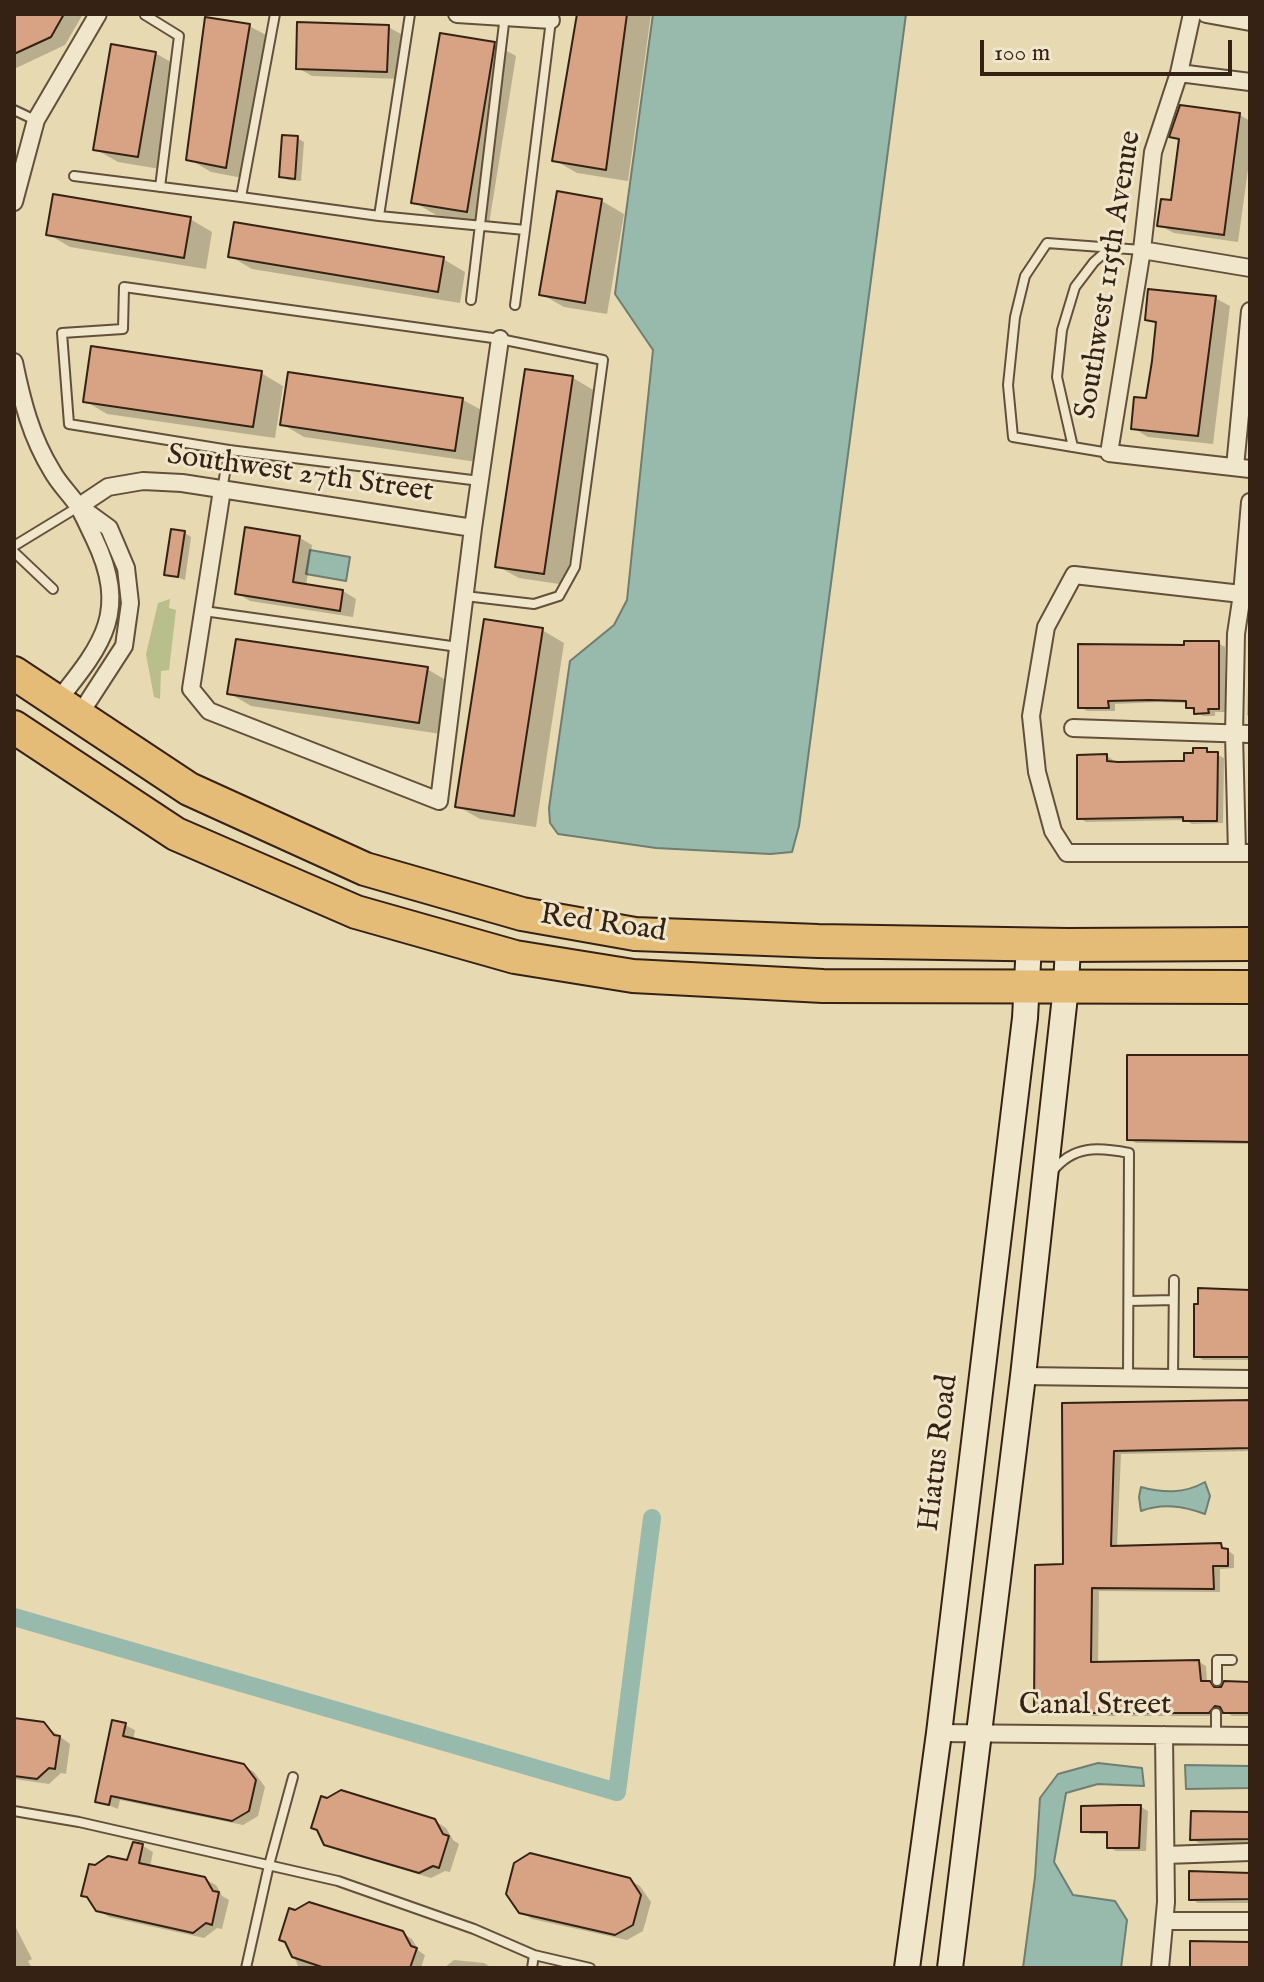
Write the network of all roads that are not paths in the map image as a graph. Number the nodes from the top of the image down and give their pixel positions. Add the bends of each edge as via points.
1 (98, 14) edge
2 (275, 14) edge
3 (410, 14) edge
4 (457, 14) edge
5 (1192, 14) edge
6 (1206, 14) edge
7 (145, 15) edge
8 (505, 16) edge
9 (551, 17) edge
10 (1250, 22) edge
11 (1179, 73) junction
12 (1250, 82) edge
13 (14, 110) edge
14 (36, 120) junction
15 (74, 176) dead end
16 (160, 187) junction
17 (241, 197) junction
18 (14, 202) edge
19 (379, 216) junction
20 (478, 226) junction
21 (525, 230) junction
22 (1111, 247) junction
23 (1142, 250) junction
24 (1250, 268) edge
25 (471, 300) dead end
26 (515, 305) dead end
27 (1250, 311) edge
28 (500, 339) junction
29 (14, 362) edge
30 (1073, 447) junction
31 (229, 450) junction
32 (1109, 453) junction
33 (1242, 468) edge
34 (480, 481) junction
35 (222, 490) junction
36 (1250, 502) edge
37 (78, 507) junction
38 (473, 528) junction
39 (14, 549) edge
40 (53, 589) dead end
41 (1246, 595) edge
42 (464, 596) junction
43 (203, 611) junction
44 (458, 647) junction
45 (14, 673) edge
46 (14, 700) edge
47 (67, 710) junction
48 (14, 727) edge
49 (1073, 728) dead end
50 (1242, 734) edge
51 (51, 751) junction
52 (273, 827) junction
53 (1244, 853) edge
54 (1029, 944) junction
55 (1250, 944) edge
56 (1068, 945) junction
57 (1027, 986) junction
58 (1066, 987) junction
59 (1250, 987) edge
60 (1044, 1182) junction
61 (1174, 1280) dead end
62 (1173, 1300) junction
63 (1129, 1301) junction
64 (1023, 1376) junction
65 (1128, 1378) junction
66 (1173, 1378) junction
67 (1250, 1379) edge
68 (1232, 1660) dead end
69 (1217, 1681) dead end
70 (1216, 1713) dead end
71 (939, 1733) junction
72 (981, 1734) junction
73 (1164, 1735) junction
74 (1216, 1735) junction
75 (1250, 1736) edge
76 (293, 1777) dead end
77 (14, 1811) edge
78 (1250, 1852) edge
79 (1166, 1855) junction
80 (269, 1865) junction
81 (1165, 1921) junction
82 (1250, 1921) edge
83 (534, 1955) junction
84 (246, 1968) edge
85 (532, 1968) edge
86 (586, 1968) edge
87 (907, 1968) edge
88 (950, 1968) edge
89 (1160, 1968) edge

1 - 14 street
2 - 17 lane
3 - 19 lane
4 - 8 street
5 - 11 street, Southwest 115th Avenue
6 - 10 street
7 - 16 lane via 179,36
8 - 9 street
8 - 20 lane
9 - 21 lane
11 - 12 street
11 - 23 street, Southwest 115th Avenue via 1153,152
13 - 14 lane
14 - 18 street
15 - 16 lane
16 - 17 lane
17 - 19 lane
19 - 20 lane
20 - 21 lane
20 - 25 lane
21 - 26 lane
22 - 23 lane
22 - 30 lane via 1075,287 1062,330 1057,377
22 - 30 lane via 1047,243 1025,276 1015,317 1008,385 1013,437
23 - 24 street
23 - 32 street, Southwest 115th Avenue
27 - 33 street
28 - 31 lane via 124,287 123,329 62,333 69,424
28 - 34 street
28 - 42 lane via 603,360 575,567 559,596 534,604
29 - 37 street via 36,441
30 - 32 lane
31 - 34 lane
31 - 35 lane
32 - 33 street
34 - 38 street
35 - 37 street, Southwest 27th Street via 143,481 108,487
35 - 38 street, Southwest 27th Street
35 - 43 street
36 - 41 street
37 - 39 lane
37 - 47 street via 112,590 105,632
37 - 47 street via 109,528 126,568 130,603 124,646
38 - 42 street
39 - 40 lane
41 - 50 street via 1236,634
41 - 53 street via 1074,575 1046,627 1031,716 1041,787 1053,831 1067,853
42 - 44 street
43 - 44 lane
43 - 44 street via 191,689 209,711 439,801
45 - 47 highway, Red Road
46 - 47 highway
47 - 52 highway, Red Road via 189,789
48 - 51 highway, Red Road
49 - 50 street
50 - 53 street
51 - 52 highway via 93,753 227,828
51 - 57 highway, Red Road via 176,834 356,912 515,957 633,976 823,986
52 - 54 highway, Red Road via 365,869 522,914 635,934
54 - 56 highway, Red Road
54 - 57 main road, Hiatus Road
55 - 56 highway, Red Road
56 - 58 main road
57 - 58 highway, Red Road
57 - 71 main road, Hiatus Road
58 - 59 highway, Red Road
58 - 60 main road
60 - 63 lane via 1071,1154 1104,1148 1129,1153
60 - 64 main road
61 - 62 lane
62 - 63 lane
62 - 66 lane
63 - 65 lane
64 - 65 street
64 - 72 main road
65 - 66 street
66 - 67 street
68 - 69 lane via 1217,1660
70 - 74 lane
71 - 72 street, Canal Street
71 - 87 main road, Hiatus Road
72 - 73 street, Canal Street
72 - 88 main road
73 - 74 street, Canal Street
73 - 79 street
74 - 75 street, Canal Street
76 - 80 lane
77 - 80 lane
78 - 79 street
79 - 81 street
80 - 83 lane via 338,1881
80 - 84 lane
81 - 82 street
81 - 89 street
83 - 85 lane
83 - 86 lane

